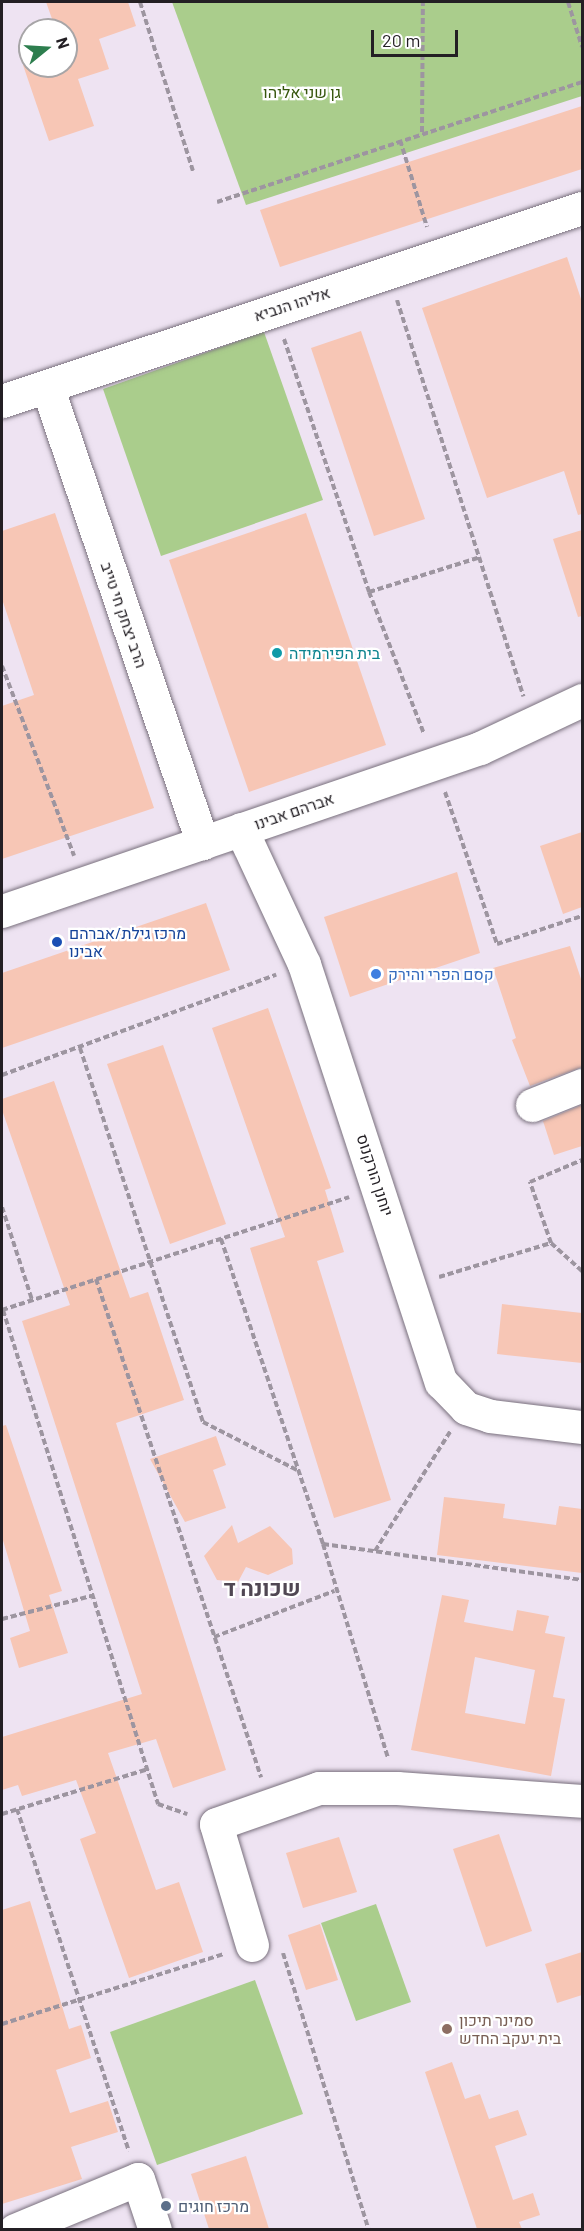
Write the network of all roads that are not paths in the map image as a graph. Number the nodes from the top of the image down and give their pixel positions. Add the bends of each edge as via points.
1 (582, 208) edge
2 (47, 386) junction
3 (2, 402) edge
4 (582, 700) edge
5 (241, 829) junction
6 (203, 843) junction
7 (2, 911) edge
8 (582, 1086) edge
9 (532, 1105) dead end
10 (582, 1427) edge
11 (582, 1801) edge
12 (252, 1945) road end
13 (15, 2229) edge
14 (155, 2229) edge

1 - 2 street, אליהו הנביא
2 - 3 street, אליהו הנביא
2 - 6 street, הרב יצחק חי טייב
4 - 5 street, אברהם אבינו via 532,725 435,763
5 - 6 street, אברהם אבינו
5 - 10 street, יוחנן הורקנוס via 304,964 441,1382 466,1408 490,1416
6 - 7 street, אברהם אבינו
8 - 9 street
11 - 12 street via 397,1788 319,1788 216,1824
13 - 14 street via 138,2179

